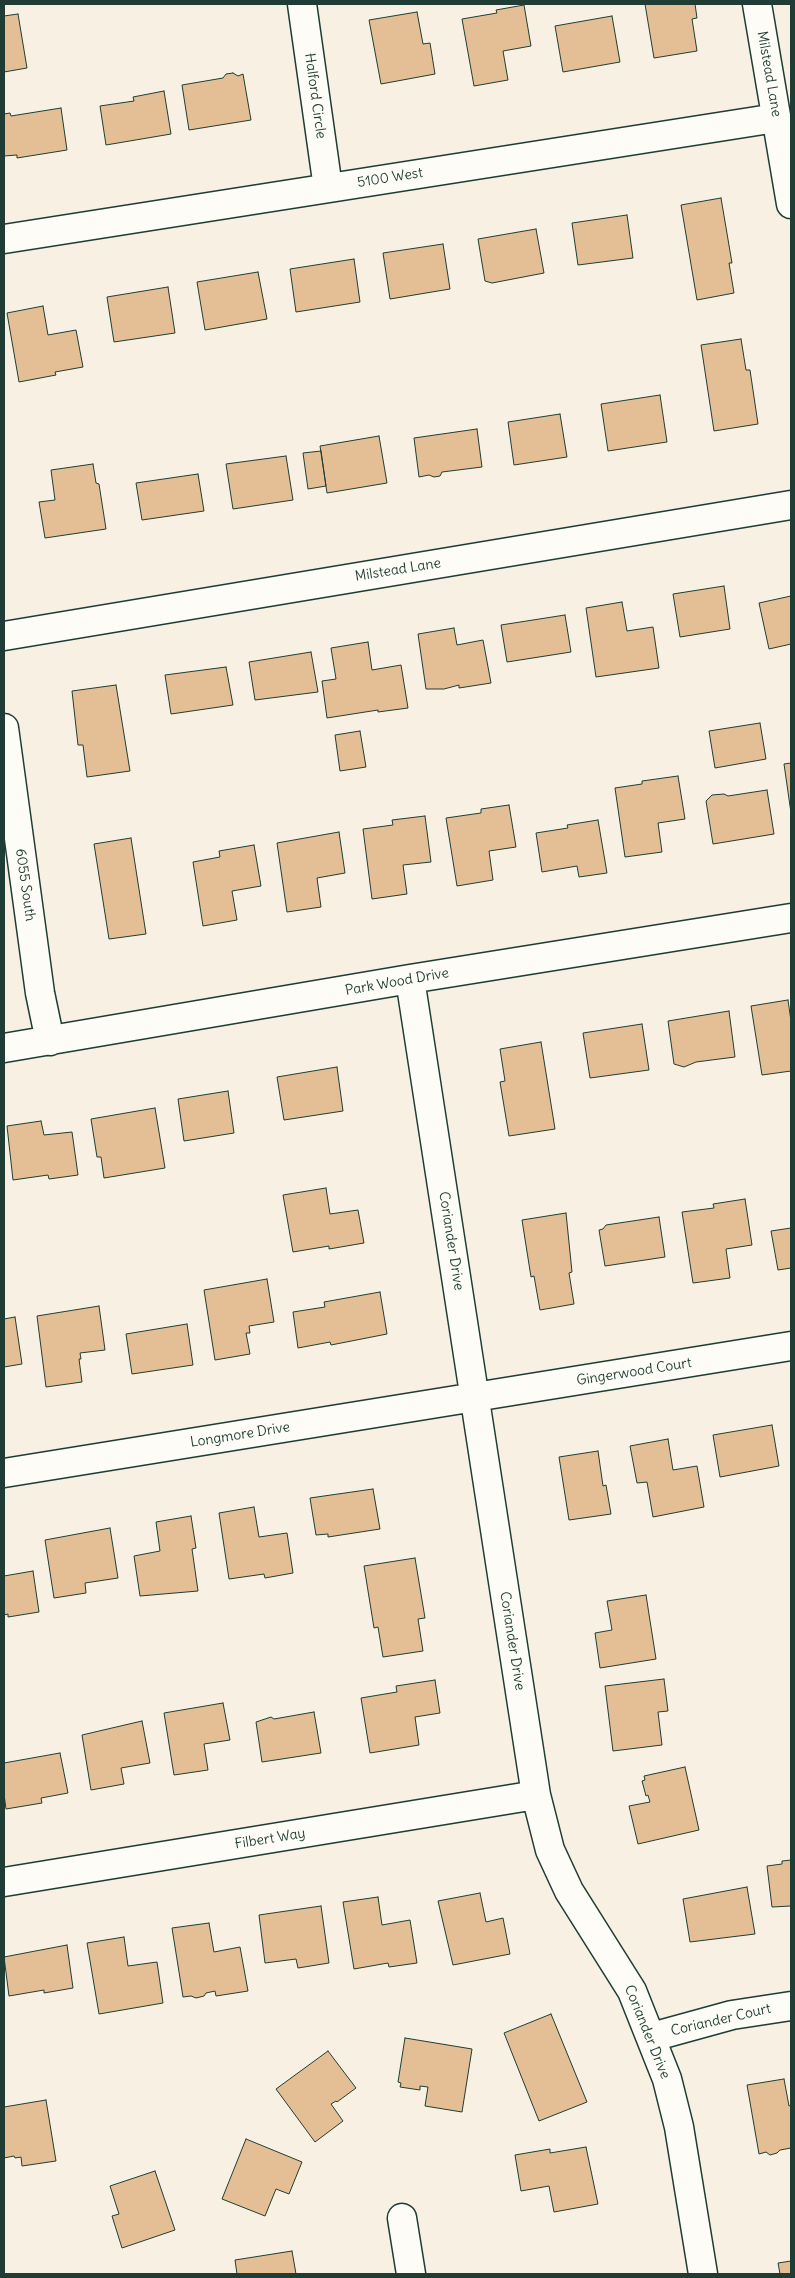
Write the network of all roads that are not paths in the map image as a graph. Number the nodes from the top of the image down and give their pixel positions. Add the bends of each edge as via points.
1 (302, 4) edge
2 (757, 4) edge
3 (776, 118) junction
4 (328, 188) junction
5 (791, 204) edge
6 (4, 238) edge
7 (791, 505) edge
8 (4, 636) edge
9 (4, 728) edge
10 (791, 918) edge
11 (410, 979) junction
12 (50, 1041) junction
13 (4, 1048) edge
14 (791, 1346) edge
15 (476, 1397) junction
16 (4, 1473) edge
17 (536, 1796) junction
18 (4, 1882) edge
19 (791, 2006) edge
20 (652, 2037) junction
21 (402, 2218) dead end
22 (411, 2274) edge
23 (703, 2274) edge

1 - 4 street, Halford Circle
2 - 3 street, Milstead Lane
3 - 4 street, 5100 West
3 - 5 street, Milstead Lane
4 - 6 street, 5100 West
7 - 8 street, Milstead Lane
9 - 12 street, 6055 South via 40,993
10 - 11 street, Park Wood Drive
11 - 12 street, Park Wood Drive
11 - 15 street, Coriander Drive
12 - 13 street, Park Wood Drive
14 - 15 street, Gingerwood Court
15 - 16 street, Longmore Drive
15 - 17 street, Coriander Drive
17 - 18 street, Filbert Way
17 - 20 street, Coriander Drive via 550,1850 569,1891 632,1991
19 - 20 street, Coriander Court via 732,2015
20 - 23 street, Coriander Drive via 679,2127
21 - 22 street

